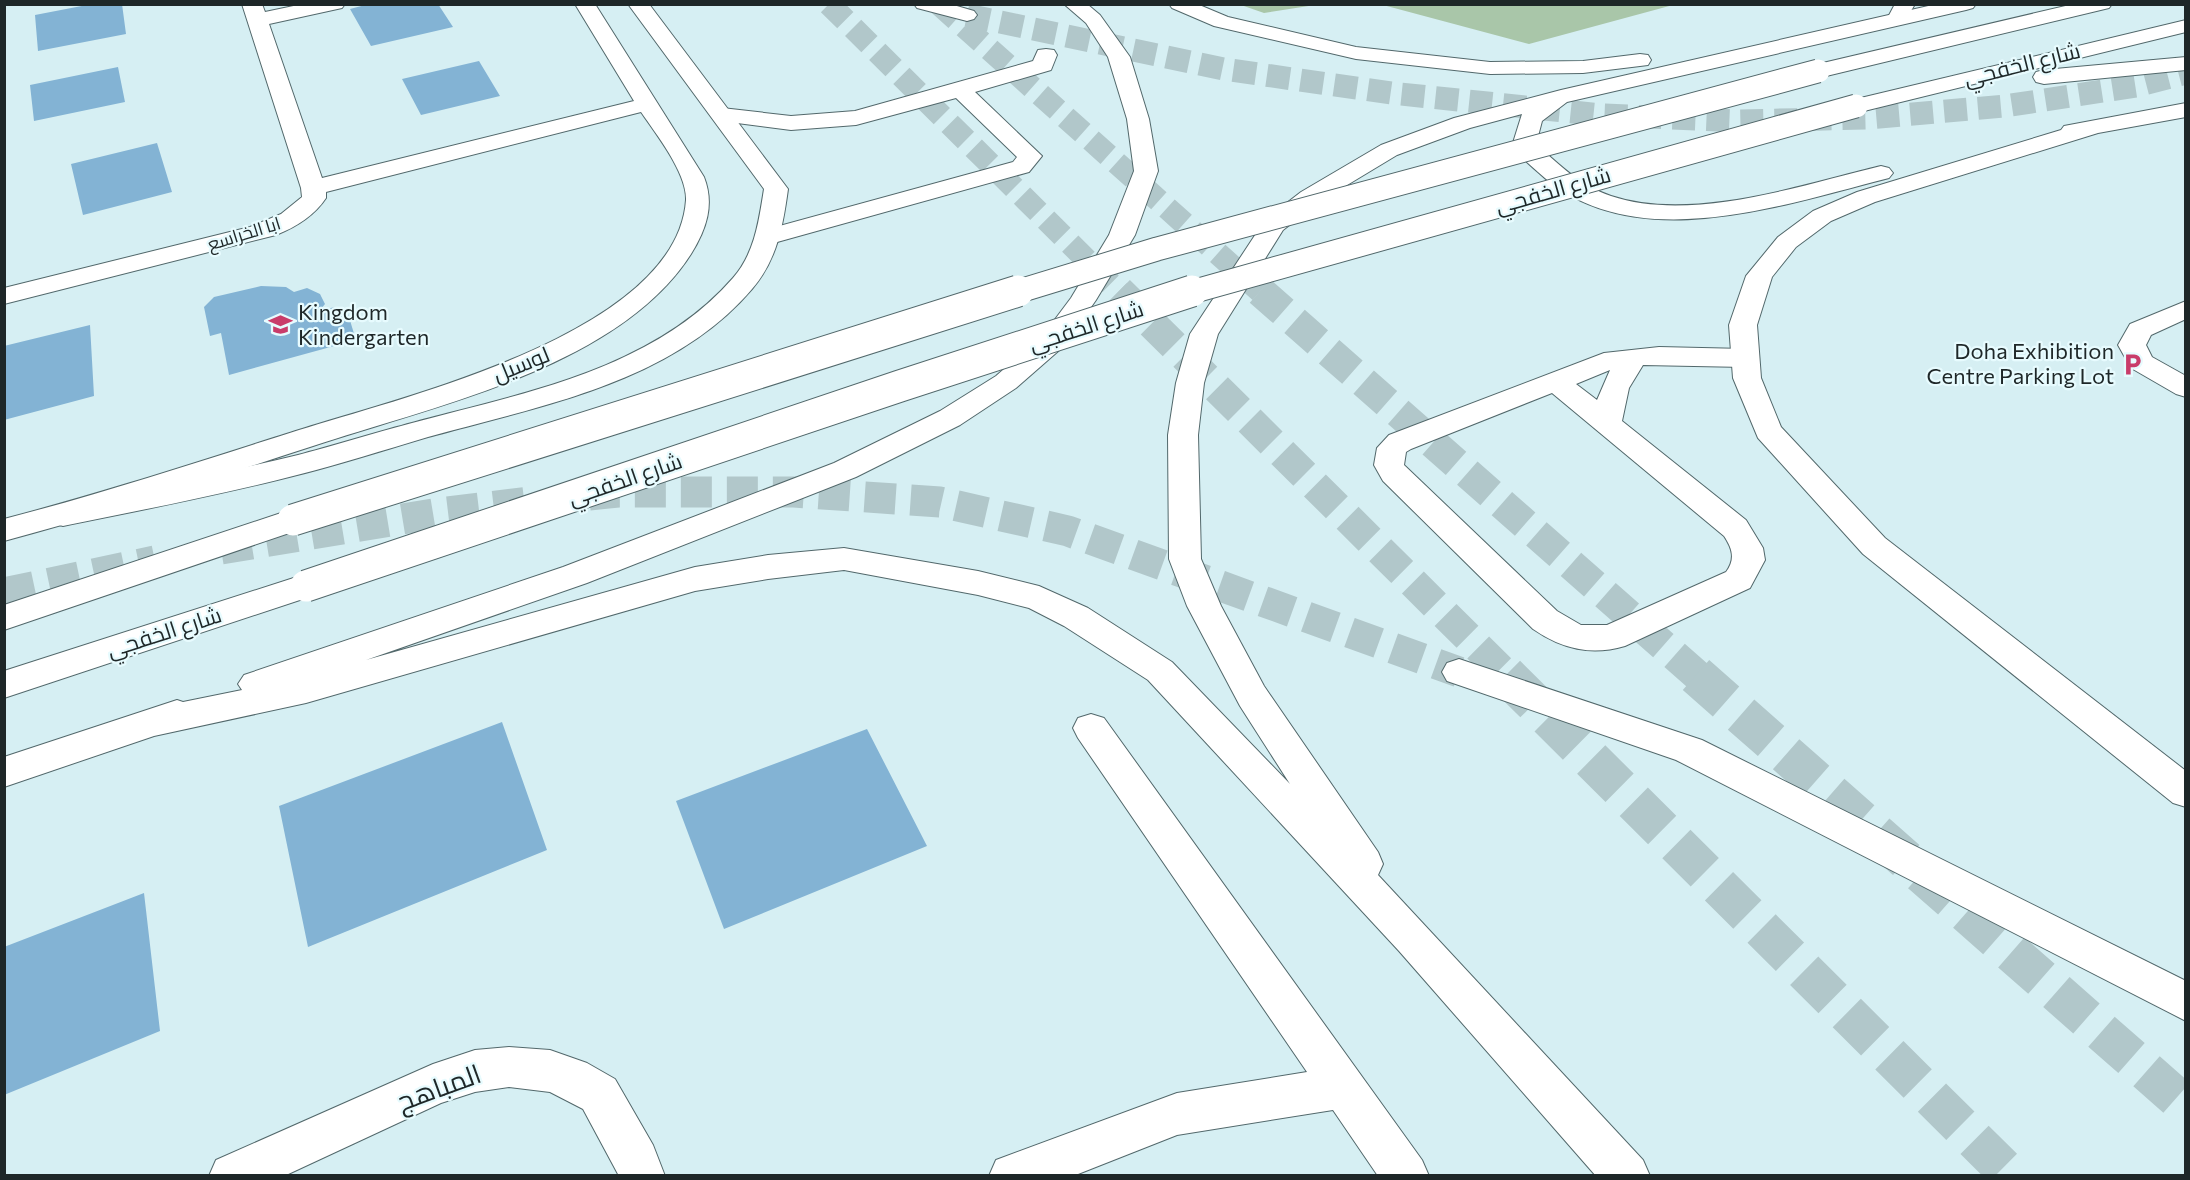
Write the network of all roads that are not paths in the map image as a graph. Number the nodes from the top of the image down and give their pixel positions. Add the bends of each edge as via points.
1 (334, 4) edge
2 (585, 4) edge
3 (638, 4) edge
4 (924, 4) edge
5 (1074, 4) edge
6 (1179, 4) edge
7 (1966, 4) edge
8 (2102, 4) edge
9 (255, 12) edge
10 (1901, 12) edge
11 (967, 15) tunnel mouth
12 (2186, 26) edge
13 (1046, 55) dead end
14 (2186, 63) edge
15 (960, 90) junction
16 (1562, 97) junction
17 (647, 104) junction
18 (1864, 104) junction
19 (2186, 110) edge
20 (722, 115) junction
21 (2094, 127) junction
22 (313, 188) junction
23 (770, 236) junction
24 (4, 296) edge
25 (2186, 309) edge
26 (1635, 357) junction
27 (1745, 358) junction
28 (1557, 383) junction
29 (2186, 388) edge
30 (1607, 423) junction
31 (63, 515) junction
32 (4, 530) edge
33 (4, 618) edge
34 (1459, 672) tunnel mouth
35 (4, 685) edge
36 (155, 722) junction
37 (1092, 728) dead end
38 (4, 772) edge
39 (2186, 792) edge
40 (1413, 938) junction
41 (2186, 1002) edge
42 (1344, 1088) junction
43 (232, 1176) edge
44 (642, 1176) edge
45 (1012, 1176) edge
46 (1406, 1176) edge
47 (1627, 1176) edge

1 - 9 main road
2 - 17 main road, لوسيل
3 - 20 main road
4 - 11 main road
5 - 36 main road via 1094,19 1119,57 1138,119 1146,171 1122,235 1083,300 1054,340 1006,382 950,418 845,470 575,575 302,666
6 - 10 main road via 1221,22 1344,51 1490,68 1583,67 1696,53
7 - 10 main road
8 - 33 main road, شارع الخفجي, bridge via 1818,71 1157,249 293,520
9 - 22 main road
10 - 16 main road
12 - 18 main road, شارع الخفجي
13 - 15 main road via 1042,65
14 - 18 main road via 2064,75
15 - 20 main road via 856,118 791,123
15 - 23 main road via 1030,156 1021,167
16 - 21 main road via 1531,118 1524,146 1540,163 1574,189 1602,203 1686,214 1742,206 1994,146
16 - 40 main road via 1462,123 1389,150 1310,197 1274,225 1204,334 1190,383 1183,435 1185,559 1204,606 1252,696
17 - 22 main road
17 - 31 main road, لوسيل via 696,182 698,196 696,217 683,248 664,274 632,304 581,337 528,364
18 - 35 main road, شارع الخفجي, bridge via 1202,288
19 - 21 main road
20 - 23 main road via 776,189
21 - 27 main road via 1866,197 1822,216 1787,242 1759,276 1743,325
22 - 24 main road, ابا الخراسع via 314,198 301,213 272,228
23 - 31 main road via 762,255 733,294 701,321 660,349 564,392 280,470
25 - 29 main road via 2140,330 2132,345 2140,362
26 - 27 main road
26 - 28 main road via 1596,364
26 - 30 main road via 1620,374
27 - 39 main road via 1747,378 1768,431 1874,546
28 - 30 main road
28 - 30 main road via 1487,406 1400,442 1392,448 1389,465 1545,620 1561,632 1597,640 1613,637 1738,580 1747,569 1749,555 1735,528
31 - 32 main road
34 - 41 main road via 1689,750
36 - 38 main road
36 - 40 main road via 306,690 695,579 844,559 1040,598 1160,671
37 - 42 main road
40 - 47 main road
42 - 45 main road via 1177,1114
42 - 46 main road
43 - 44 main road, المباهج via 434,1085 475,1071 509,1067 550,1071 572,1078 599,1094

